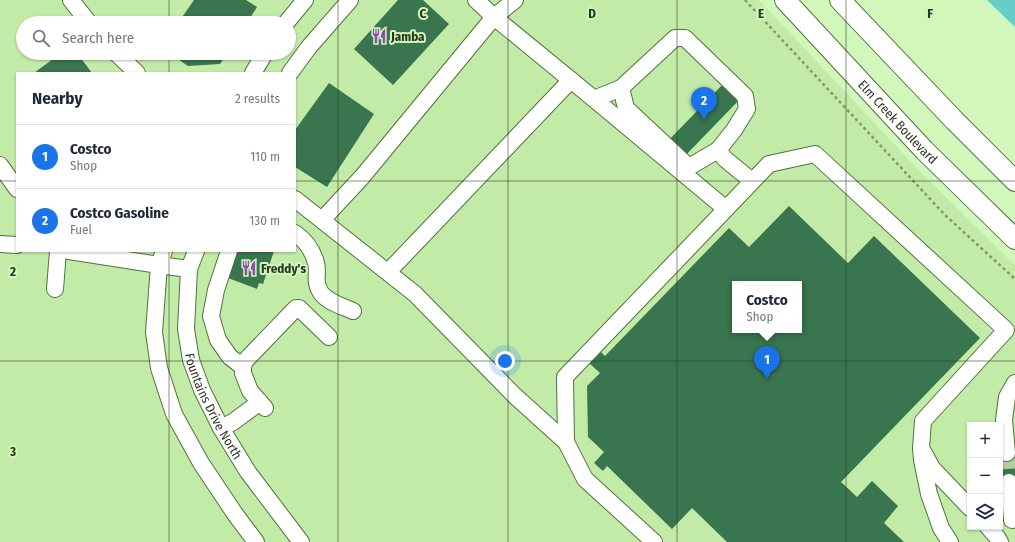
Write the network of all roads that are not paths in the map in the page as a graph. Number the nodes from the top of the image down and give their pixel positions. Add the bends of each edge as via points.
1 (71, 0) edge
2 (305, 0) edge
3 (350, 0) edge
4 (476, 0) edge
5 (515, 0) edge
6 (785, 0) edge
7 (840, 0) edge
8 (84, 16) edge
9 (292, 16) edge
10 (494, 18) junction
11 (123, 60) edge
12 (260, 60) edge
13 (136, 72) edge
14 (253, 72) edge
15 (291, 72) edge
16 (571, 80) junction
17 (621, 88) junction
18 (594, 98) junction
19 (718, 150) junction
20 (0, 165) edge
21 (752, 181) junction
22 (1015, 181) edge
23 (16, 188) edge
24 (296, 200) edge
25 (726, 209) junction
26 (322, 220) junction
27 (296, 234) edge
28 (1015, 239) edge
29 (0, 244) edge
30 (16, 245) edge
31 (58, 252) edge
32 (82, 252) edge
33 (196, 252) edge
34 (229, 252) edge
35 (162, 258) edge
36 (189, 269) junction
37 (388, 272) junction
38 (55, 289) dead end
39 (353, 311) dead end
40 (329, 337) dead end
41 (242, 367) junction
42 (1015, 383) edge
43 (221, 428) junction
44 (566, 442) junction
45 (921, 448) junction
46 (1007, 453) tunnel mouth
47 (1009, 482) tunnel mouth
48 (967, 505) edge
49 (1012, 520) dead end
50 (991, 530) edge
51 (256, 542) edge
52 (301, 542) edge
53 (654, 542) edge
54 (950, 542) edge
55 (1000, 542) edge

1 - 8 street
2 - 9 street
3 - 15 street
4 - 10 street
5 - 10 street
6 - 28 main road, Elm Creek Boulevard via 924,150
7 - 22 main road
10 - 16 street
10 - 26 street via 362,177
11 - 13 street
12 - 14 street
16 - 18 street
16 - 37 street
17 - 18 street
17 - 19 street via 626,108 689,167
17 - 19 street via 675,38 685,38 745,96 747,109
18 - 25 street
19 - 21 street
20 - 23 street
21 - 25 street
21 - 45 street via 769,164 815,154 1006,330 923,421
24 - 26 street
25 - 44 street via 565,377
26 - 37 street
27 - 39 street via 310,248 316,263 316,280 321,292 332,302
29 - 30 street
31 - 38 street
32 - 35 street
33 - 36 street, Fountains Drive North
34 - 41 street via 216,290 212,316 218,340 230,357
35 - 36 street
35 - 51 street via 154,332 159,368 174,414 202,463
36 - 43 street, Fountains Drive North via 186,329 191,360 202,390
37 - 44 street via 415,294 515,396
40 - 41 street via 296,308
41 - 43 street via 250,391 262,405
42 - 46 street via 1007,397 1004,420
43 - 52 street, Fountains Drive North via 248,472
44 - 53 street via 585,479
45 - 48 street via 932,468
45 - 54 street via 929,494 941,528
47 - 49 street
50 - 55 street

